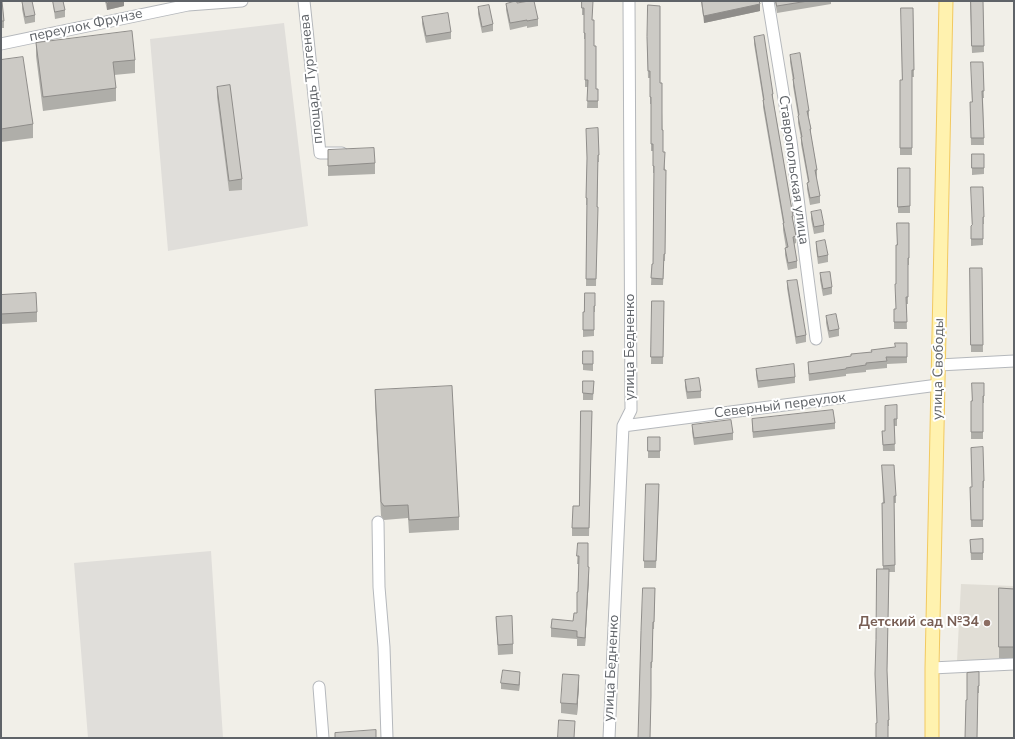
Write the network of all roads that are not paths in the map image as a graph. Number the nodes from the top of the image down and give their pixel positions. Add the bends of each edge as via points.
1 (242, 1) edge
2 (304, 1) edge
3 (629, 1) edge
4 (768, 1) edge
5 (946, 1) edge
6 (217, 2) edge
7 (1, 44) edge
8 (350, 153) edge
9 (816, 339) dead end
10 (1014, 361) edge
11 (939, 365) junction
12 (938, 385) junction
13 (623, 426) junction
14 (378, 522) dead end
15 (1014, 664) edge
16 (932, 668) junction
17 (319, 687) dead end
18 (323, 738) edge
19 (387, 738) edge
20 (609, 738) edge
21 (932, 738) edge

1 - 6 street, переулок Фрунзе
2 - 8 street, площадь Тургенева via 320,153
3 - 13 street, улица Бедненко via 631,410
4 - 9 street, Ставропольская улица via 791,141
5 - 11 main road, улица Свободы
6 - 7 street, переулок Фрунзе via 188,5
10 - 11 street
11 - 12 main road, улица Свободы
12 - 13 street, Северный переулок
12 - 16 main road, улица Свободы
13 - 20 street, улица Бедненко
14 - 19 street
15 - 16 street
16 - 21 main road, улица Свободы
17 - 18 street

